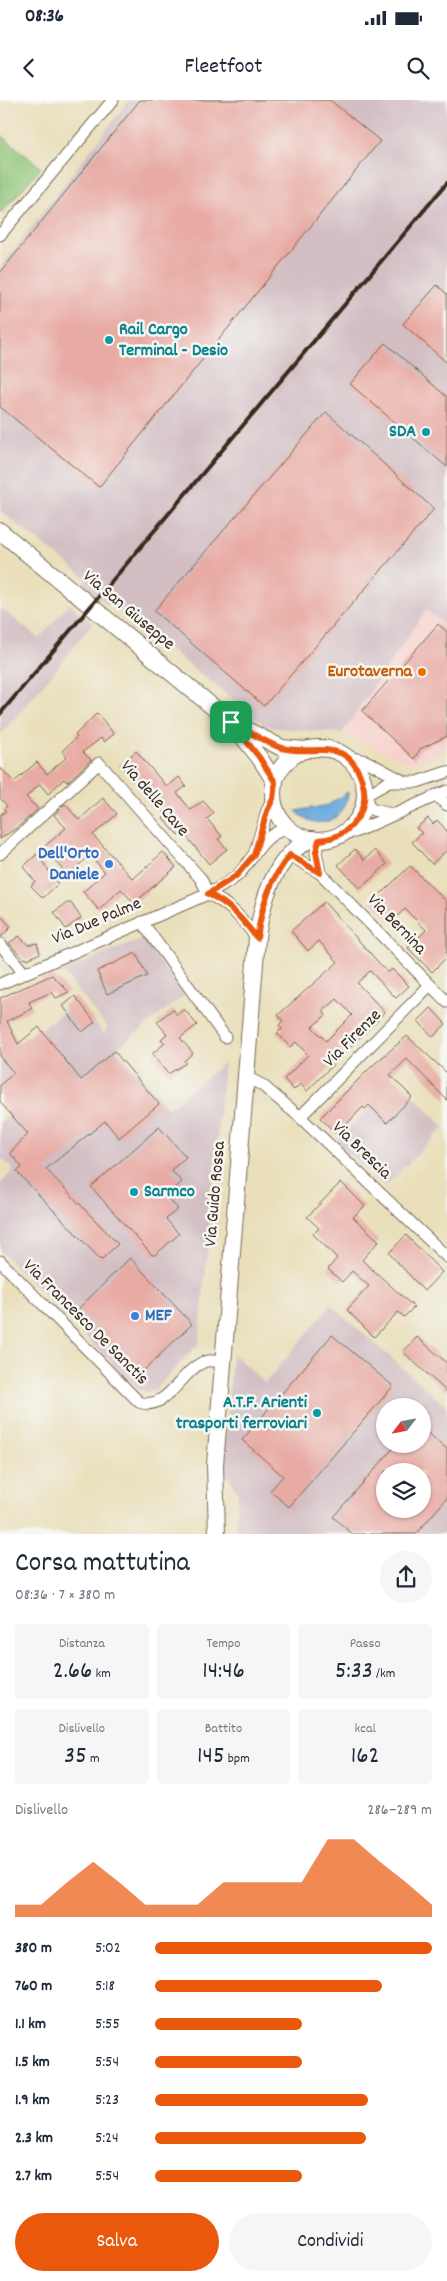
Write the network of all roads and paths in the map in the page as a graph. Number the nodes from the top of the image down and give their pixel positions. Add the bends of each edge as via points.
1 (113, 100) edge
2 (0, 235) edge
3 (0, 531) edge
4 (231, 722) junction
5 (305, 750) junction
6 (345, 756) junction
7 (447, 772) edge
8 (275, 782) junction
9 (405, 782) junction
10 (442, 793) edge
11 (273, 799) junction
12 (364, 799) junction
13 (447, 805) edge
14 (392, 814) junction
15 (290, 830) junction
16 (342, 833) junction
17 (316, 839) junction
18 (0, 854) edge
19 (254, 855) junction
20 (287, 859) junction
21 (320, 873) junction
22 (208, 894) junction
23 (142, 922) junction
24 (257, 938) junction
25 (0, 944) edge
26 (24, 973) junction
27 (0, 984) edge
28 (430, 985) junction
29 (447, 1002) edge
30 (225, 1037) dead end
31 (246, 1077) junction
32 (300, 1117) junction
33 (447, 1257) edge
34 (0, 1261) edge
35 (222, 1362) junction
36 (218, 1534) edge

1 - 2 street
3 - 4 street, Via San Giuseppe
4 - 5 street, Via San Giuseppe via 282,748
4 - 8 street, Via San Giuseppe
5 - 6 street via 329,749
5 - 8 street via 283,765
6 - 9 street via 366,761
6 - 12 street via 359,773
7 - 9 street via 417,782
8 - 11 street
9 - 12 street via 389,782
10 - 13 street
10 - 14 street
11 - 15 street via 282,821
11 - 19 street, Via Due Palme
12 - 14 street via 373,810
12 - 16 street via 357,818
14 - 16 street via 355,832
15 - 17 street
15 - 19 street, Via Due Palme via 268,836
15 - 20 street, Via Guido Rossa
16 - 17 street
17 - 20 street, Via Guido Rossa via 304,842
17 - 21 street
18 - 22 street, Via delle Cave via 99,763 201,878
19 - 22 street, Via Due Palme via 236,876
20 - 21 street, Via Bernina
20 - 24 street, Via Guido Rossa via 265,895
21 - 28 street, Via Bernina
22 - 23 street, Via Due Palme
22 - 24 street via 240,916
23 - 26 street, Via Due Palme
23 - 30 street
24 - 31 street, Via Guido Rossa
25 - 26 street
26 - 27 street, Via Due Palme
28 - 29 street, Via Bernina
28 - 32 street, Via Firenze
31 - 32 street, Via Brescia via 262,1085
31 - 35 street, Via Guido Rossa
32 - 33 street, Via Brescia
34 - 35 street, Via Francesco De Sanctis via 139,1402 149,1404 160,1400 207,1360
35 - 36 street, Via Guido Rossa via 214,1465

